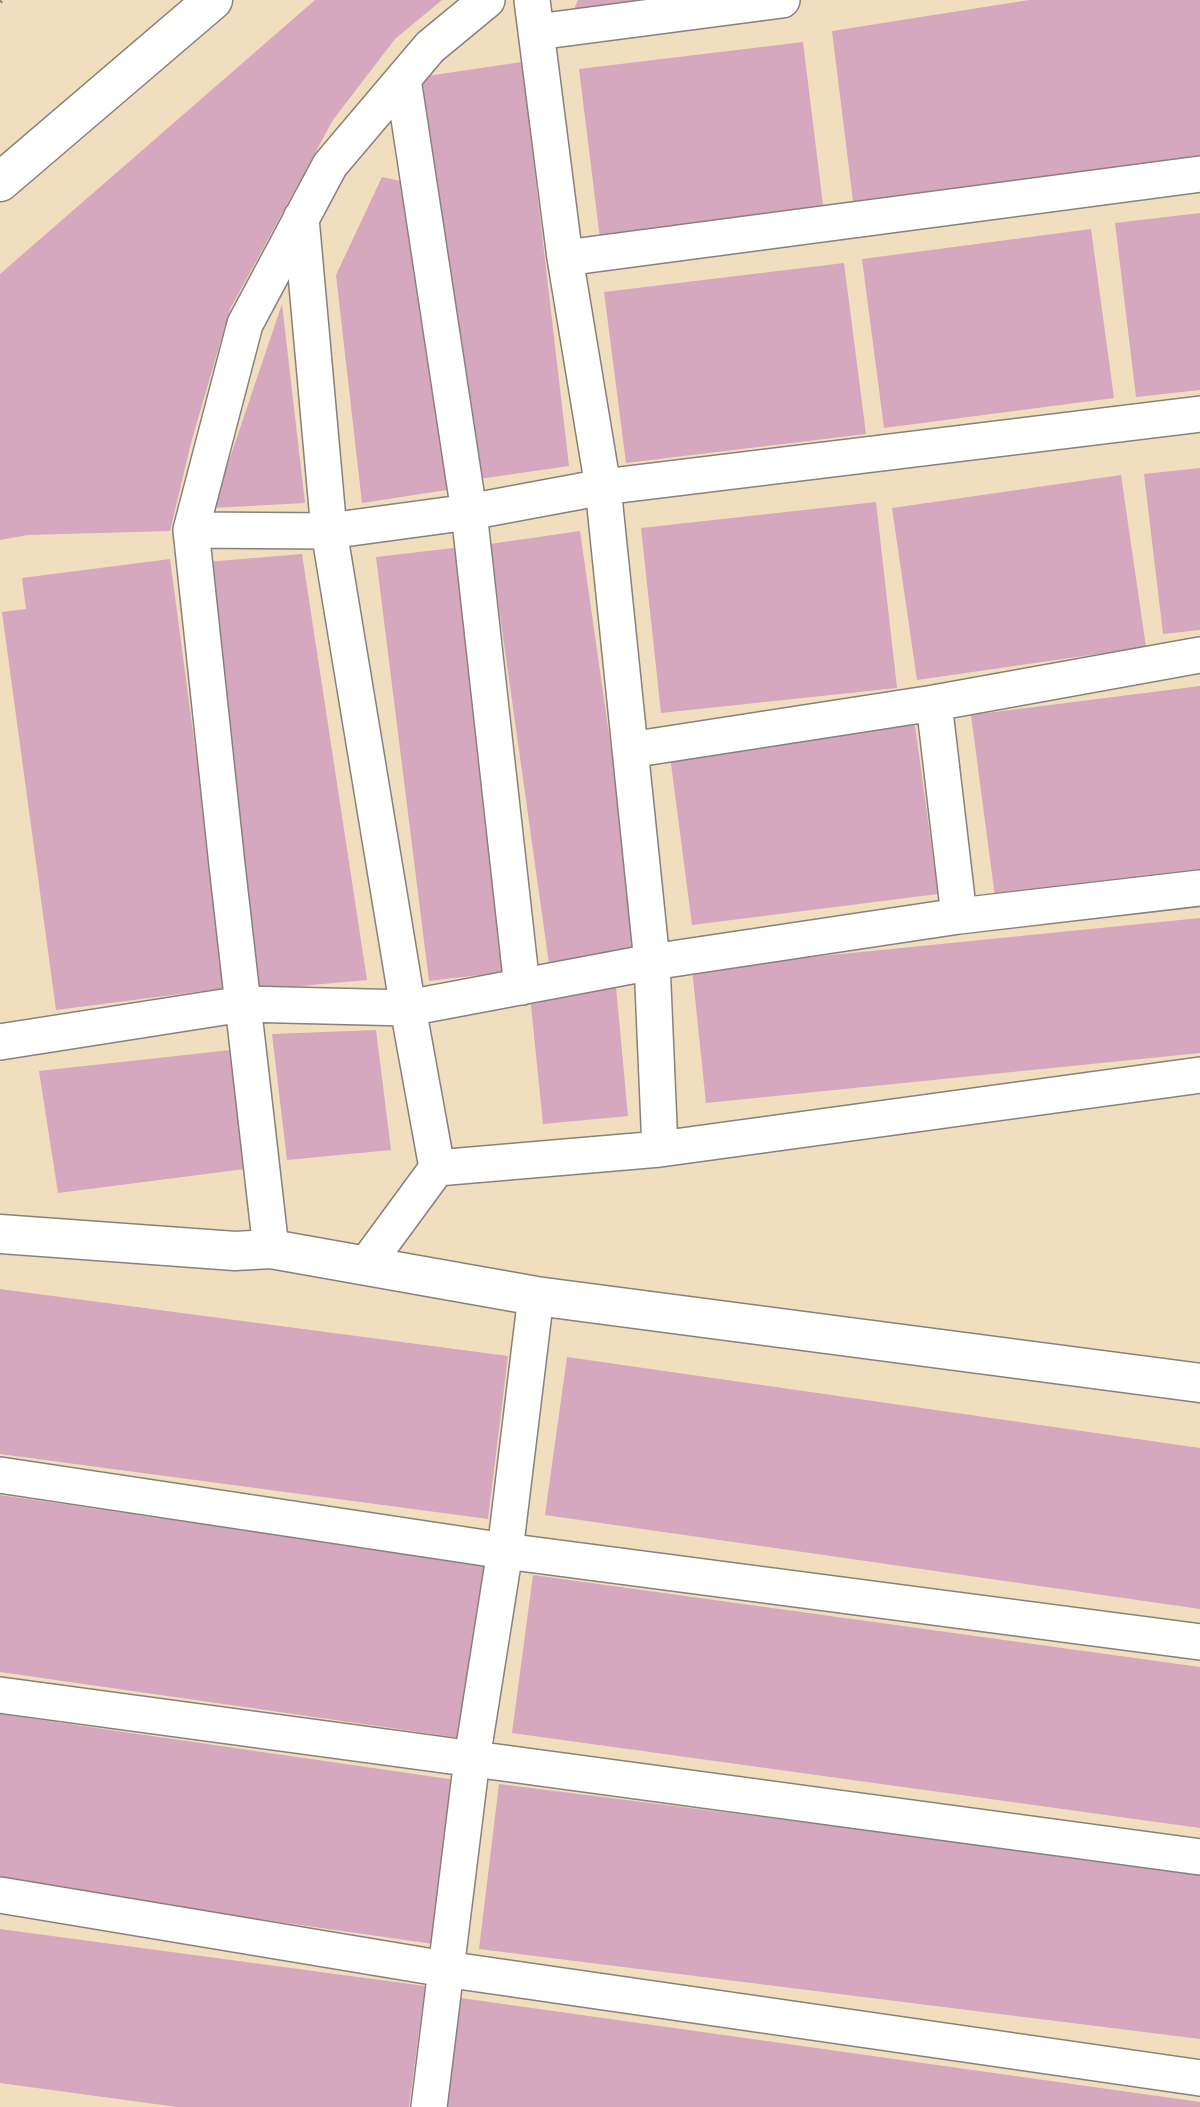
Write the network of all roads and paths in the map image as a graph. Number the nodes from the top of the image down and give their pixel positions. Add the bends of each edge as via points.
1 (213, 0) edge
2 (487, 0) edge
3 (782, 0) edge
4 (534, 16) edge
5 (403, 79) junction
6 (1200, 174) edge
7 (0, 181) edge
8 (301, 218) junction
9 (565, 258) junction
10 (1200, 414) edge
11 (603, 487) junction
12 (469, 512) junction
13 (191, 530) junction
14 (329, 531) junction
15 (1200, 655) edge
16 (934, 703) junction
17 (630, 750) junction
18 (1200, 888) edge
19 (958, 916) junction
20 (652, 962) junction
21 (522, 987) junction
22 (243, 1004) junction
23 (408, 1008) junction
24 (0, 1042) edge
25 (1200, 1075) edge
26 (660, 1149) junction
27 (437, 1168) junction
28 (0, 1234) edge
29 (271, 1249) junction
30 (365, 1266) junction
31 (536, 1296) junction
32 (1200, 1383) edge
33 (0, 1475) edge
34 (505, 1551) junction
35 (1200, 1642) edge
36 (0, 1695) edge
37 (472, 1759) junction
38 (1200, 1857) edge
39 (0, 1895) edge
40 (445, 1969) junction
41 (1200, 2078) edge
42 (429, 2107) edge

1 - 7 street
2 - 5 street via 430,47
3 - 4 street
4 - 9 street
5 - 8 street via 330,165
5 - 12 street
6 - 9 street
8 - 13 street via 245,324
8 - 14 street
9 - 11 street
10 - 11 street
11 - 12 street
11 - 17 street
12 - 14 street
12 - 21 street
13 - 14 street
13 - 22 street
14 - 23 street
15 - 16 street
16 - 17 street
16 - 19 street
17 - 20 street
18 - 19 street
19 - 20 street
20 - 21 street
20 - 26 street
21 - 23 street
22 - 23 street
22 - 24 street
22 - 29 street
23 - 27 street
25 - 26 street
26 - 27 street
27 - 30 street
28 - 29 street via 235,1251
29 - 30 street
30 - 31 street
31 - 32 street
31 - 34 street
33 - 34 street
34 - 35 street
34 - 37 street
36 - 37 street
37 - 38 street
37 - 40 street
39 - 40 street
40 - 41 street
40 - 42 street

